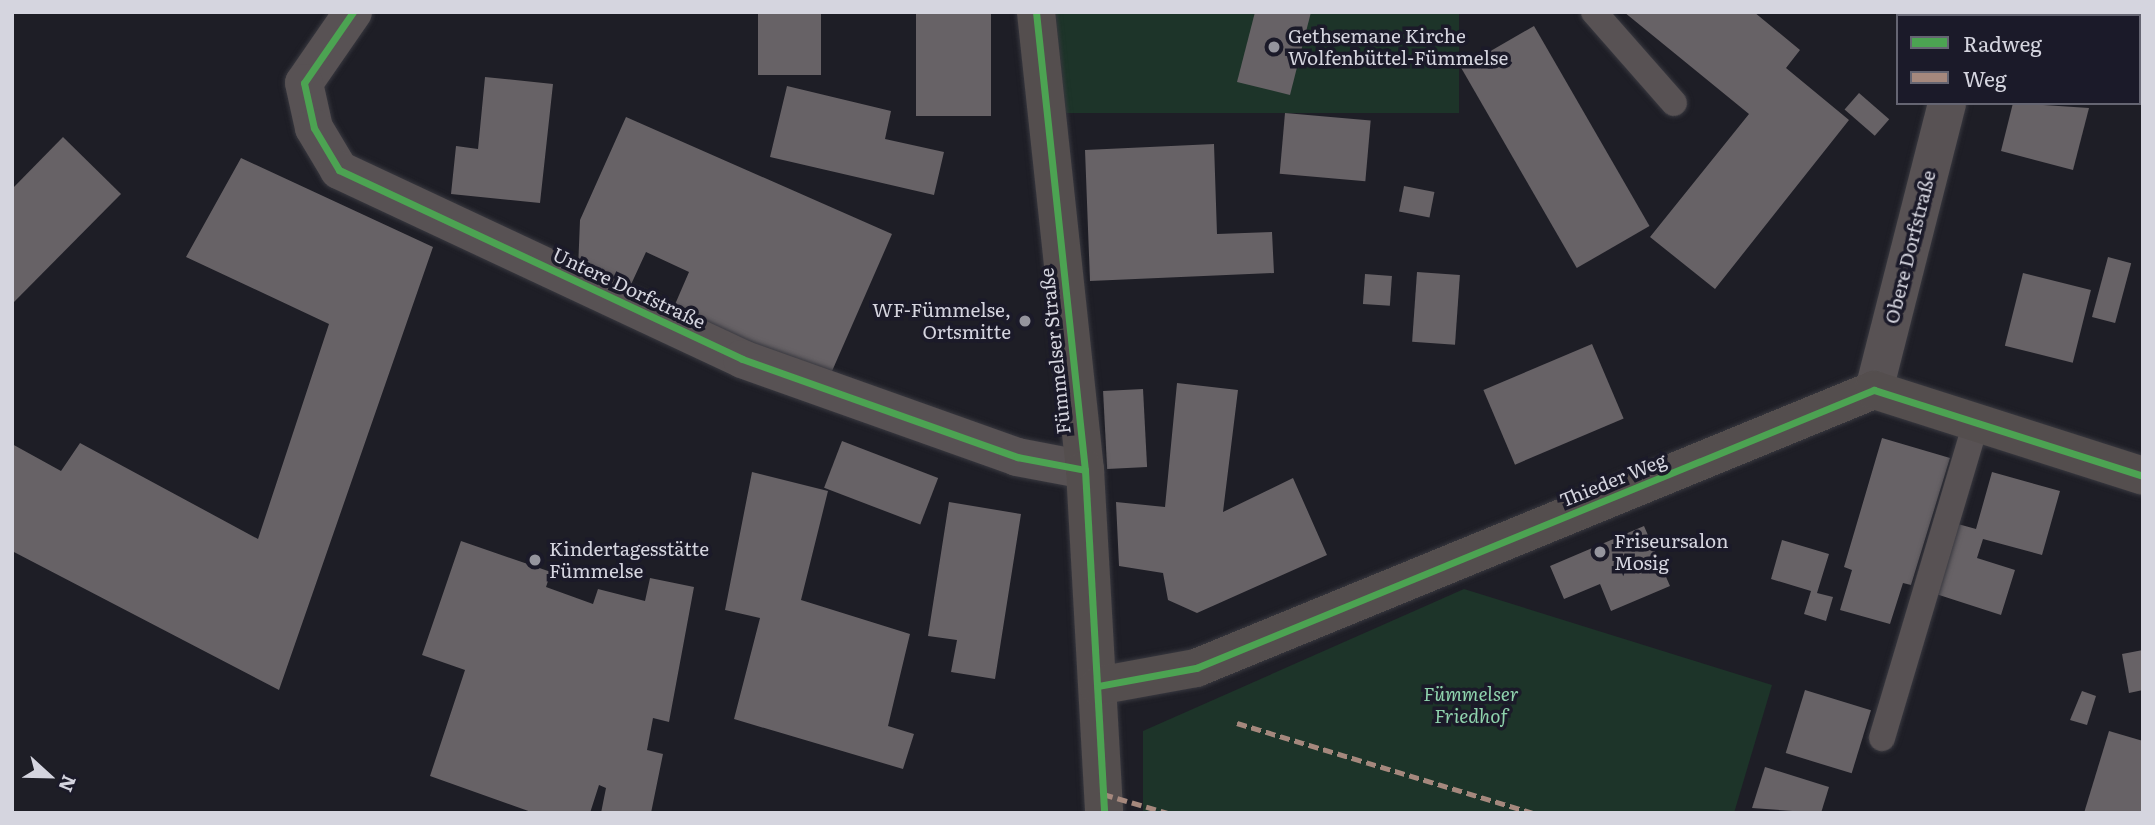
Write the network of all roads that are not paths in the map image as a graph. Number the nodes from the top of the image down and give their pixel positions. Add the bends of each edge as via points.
1 (353, 12) edge
2 (1036, 12) edge
3 (1594, 12) edge
4 (1674, 103) dead end
5 (1946, 105) edge
6 (1874, 390) junction
7 (1976, 422) junction
8 (1085, 470) junction
9 (2143, 476) edge
10 (1098, 686) junction
11 (1882, 738) dead end
12 (1104, 813) edge

1 - 8 street, Untere Dorfstraße via 304,83 314,128 339,170 742,359 1017,457
2 - 8 street, Fümmelser Straße
3 - 4 lane
5 - 6 street, Obere Dorfstraße
6 - 7 street
6 - 10 street, Thieder Weg via 1196,668
7 - 9 street
7 - 11 lane
8 - 10 street, Fümmelser Straße
10 - 12 street, Fümmelser Straße

